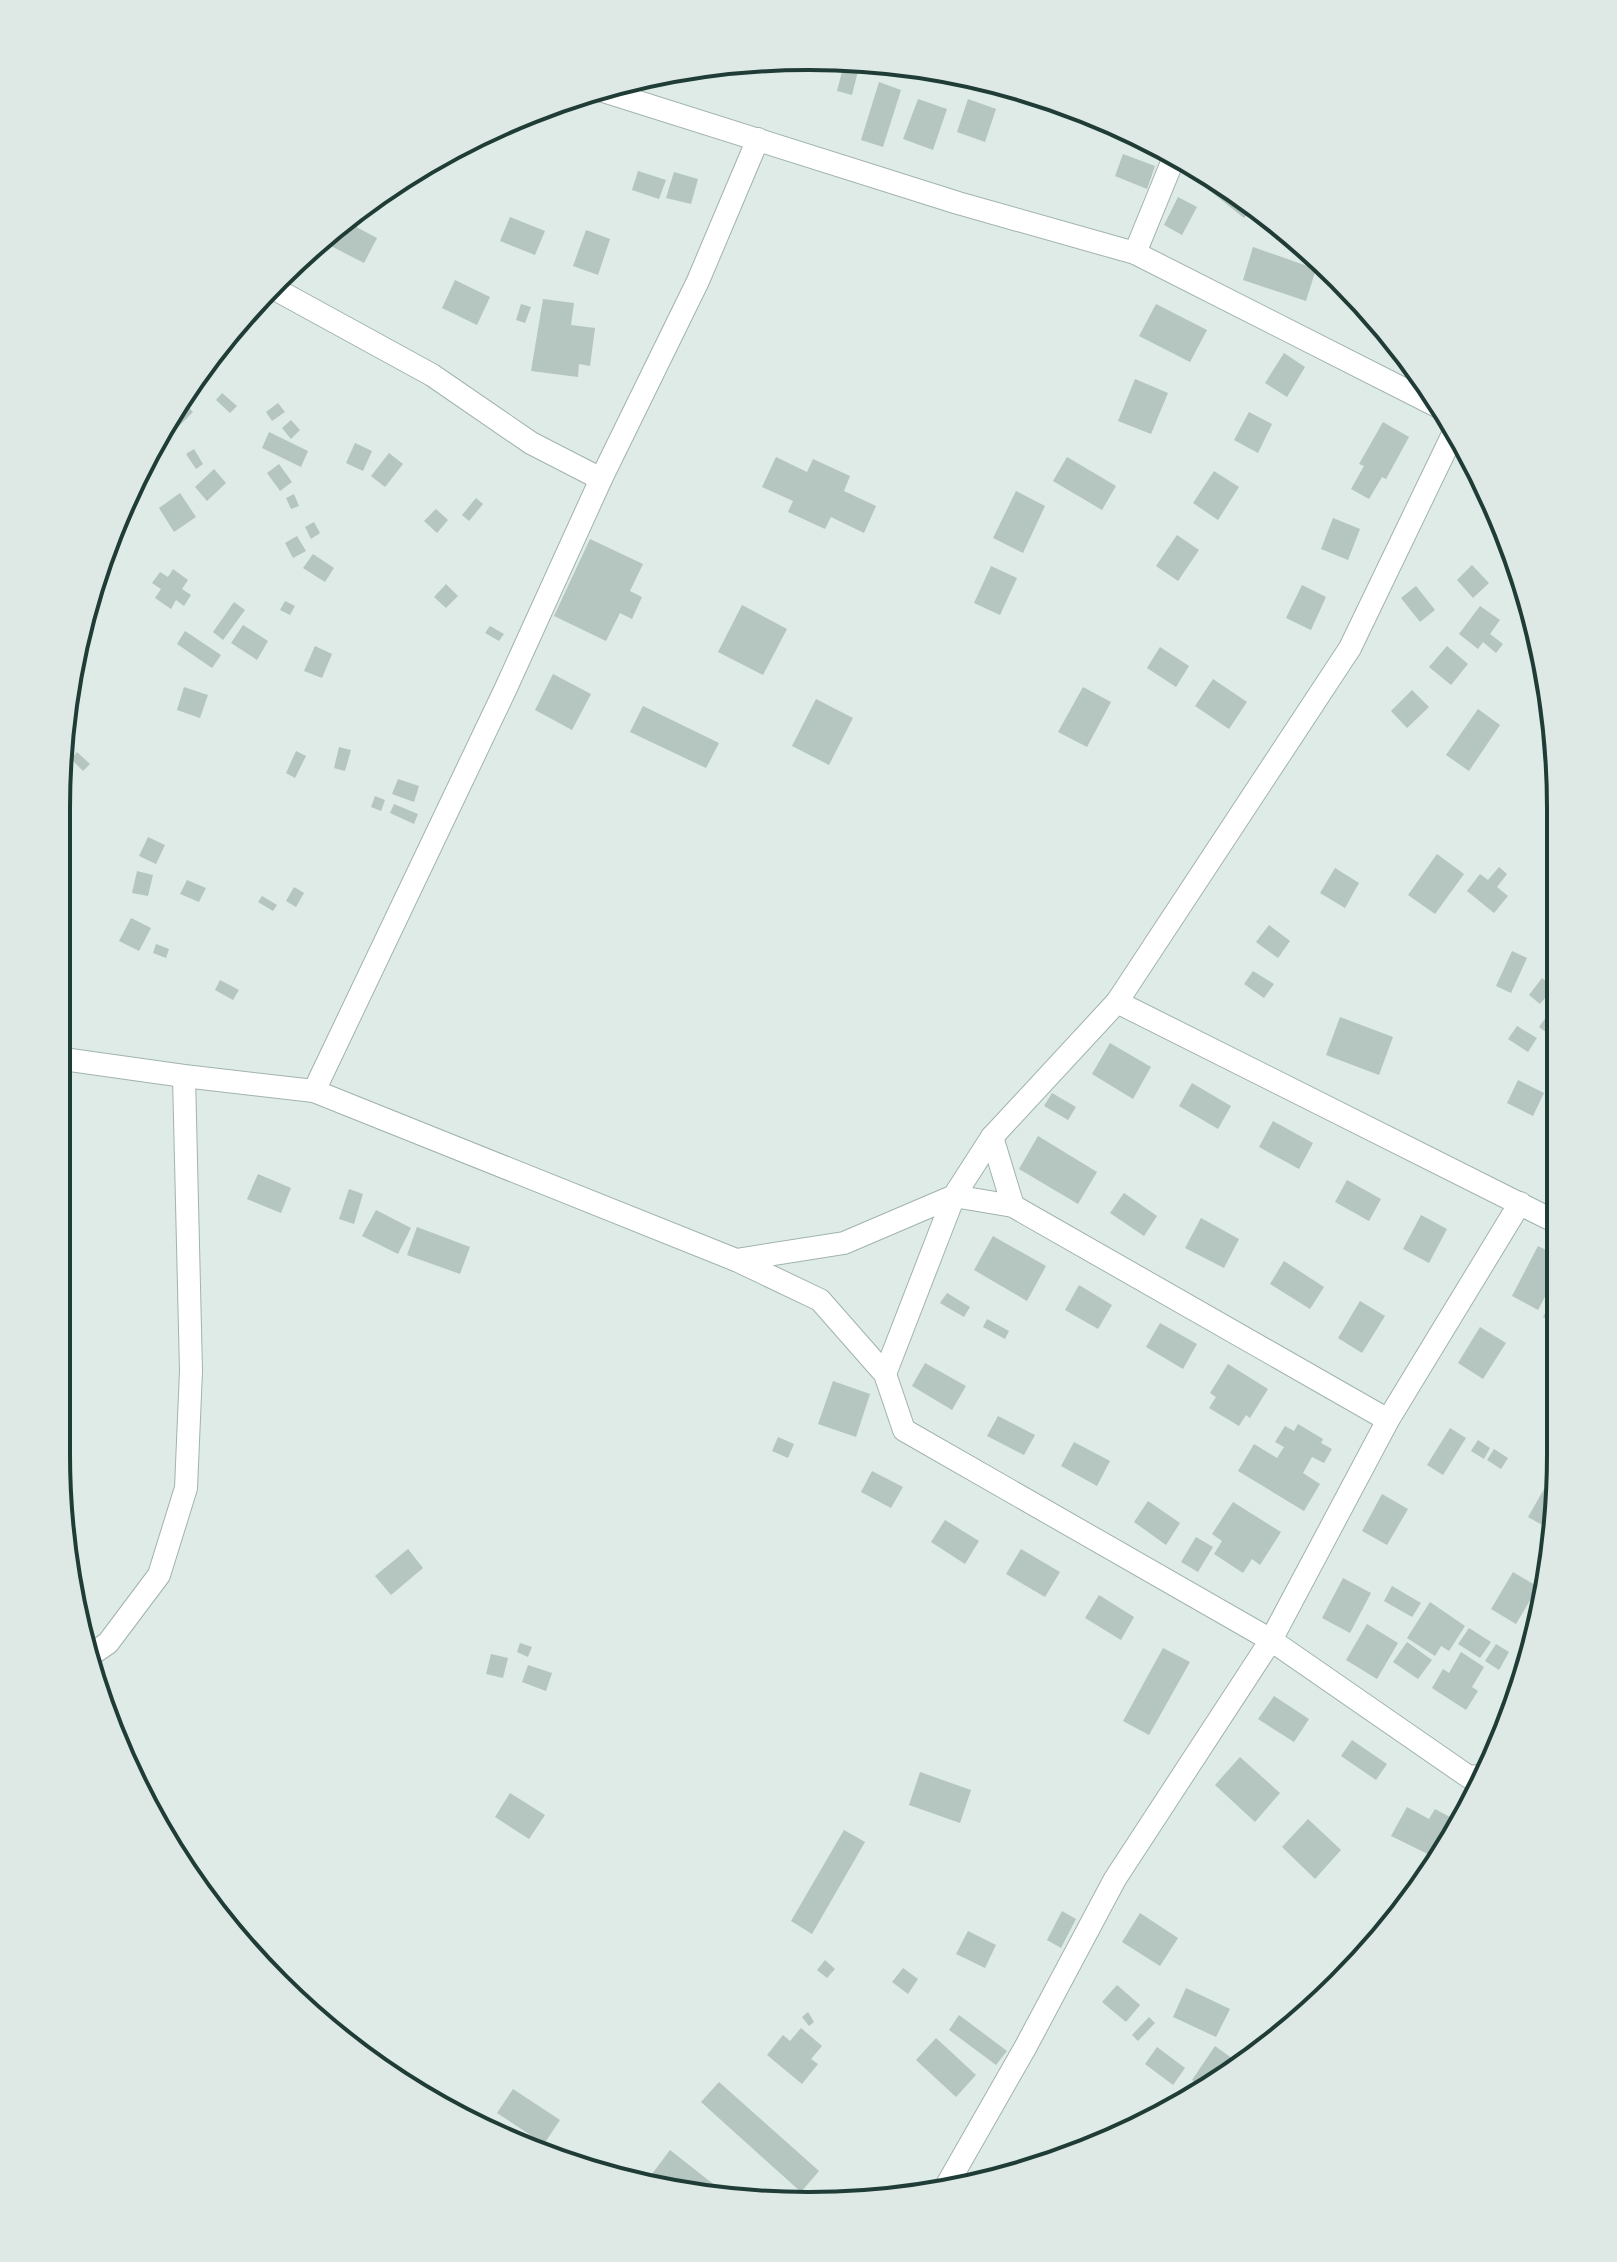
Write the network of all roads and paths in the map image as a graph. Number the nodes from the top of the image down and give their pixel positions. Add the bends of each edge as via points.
1 (617, 95) edge
2 (758, 139) junction
3 (1171, 165) edge
4 (1135, 253) junction
5 (280, 292) edge
6 (1424, 399) edge
7 (1449, 442) edge
8 (601, 479) junction
9 (1117, 1002) junction
10 (70, 1060) edge
11 (184, 1076) junction
12 (314, 1091) junction
13 (992, 1137) junction
14 (954, 1196) junction
15 (1520, 1203) junction
16 (1013, 1206) junction
17 (1547, 1217) edge
18 (736, 1260) junction
19 (885, 1374) junction
20 (1388, 1420) junction
21 (1271, 1640) junction
22 (97, 1651) edge
23 (1473, 1777) edge
24 (951, 2178) edge

1 - 2 street
2 - 4 street
2 - 8 street via 698,281
3 - 4 street
4 - 6 street
5 - 8 street via 432,375 531,443
7 - 9 street via 1350,648
8 - 12 street
9 - 13 street
9 - 15 street
10 - 11 street
11 - 12 street
11 - 22 street via 191,1371 186,1488 159,1575
12 - 18 street
13 - 14 street
13 - 16 street
14 - 16 street
14 - 18 street via 844,1243
14 - 19 street
15 - 17 street
15 - 20 street
16 - 20 street
18 - 19 street via 820,1300
19 - 21 street via 904,1430
20 - 21 street
21 - 23 street
21 - 24 street via 1115,1879

